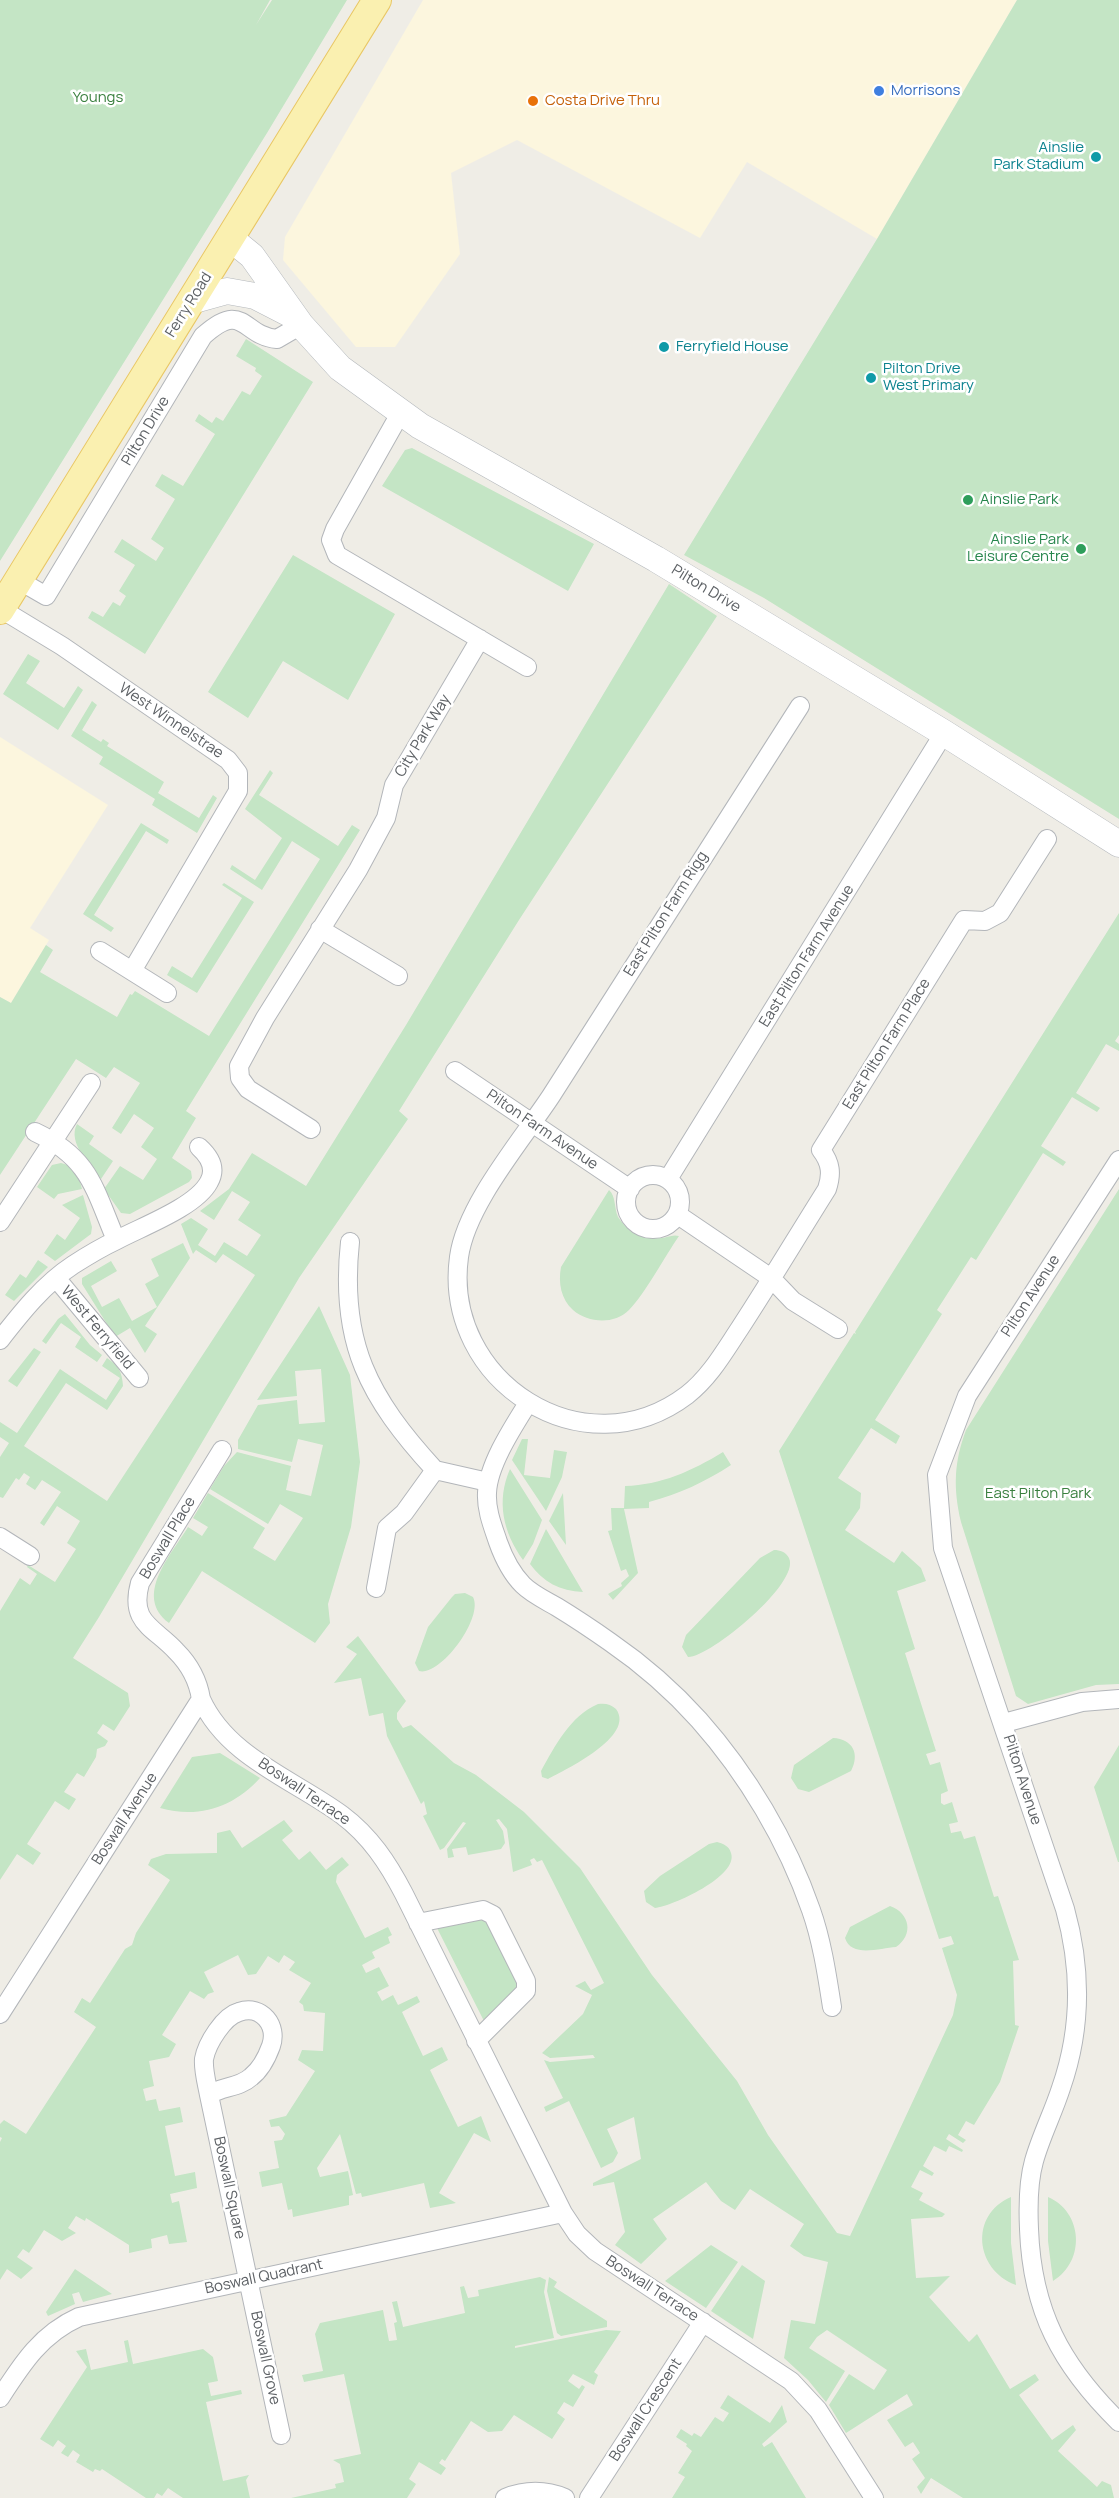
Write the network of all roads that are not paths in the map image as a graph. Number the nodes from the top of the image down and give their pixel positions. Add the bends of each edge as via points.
1 (377, 0) edge
2 (230, 238) junction
3 (191, 301) junction
4 (299, 321) junction
5 (401, 412) junction
6 (20, 581) junction
7 (0, 609) edge
8 (480, 639) junction
9 (527, 667) dead end
10 (800, 706) dead end
11 (944, 733) junction
12 (1047, 839) dead end
13 (1119, 844) edge
14 (320, 929) junction
15 (100, 951) dead end
16 (132, 971) junction
17 (398, 976) dead end
18 (167, 993) dead end
19 (455, 1071) dead end
20 (90, 1083) dead end
21 (532, 1122) junction
22 (311, 1129) dead end
23 (35, 1132) dead end
24 (53, 1141) junction
25 (198, 1147) dead end
26 (1119, 1160) edge
27 (668, 1179) junction
28 (630, 1189) junction
29 (678, 1215) junction
30 (0, 1222) edge
31 (116, 1240) junction
32 (350, 1242) dead end
33 (56, 1278) junction
34 (771, 1278) junction
35 (838, 1329) dead end
36 (0, 1340) edge
37 (139, 1378) dead end
38 (528, 1403) junction
39 (222, 1450) dead end
40 (435, 1470) junction
41 (488, 1482) junction
42 (0, 1537) edge
43 (30, 1556) dead end
44 (376, 1588) dead end
45 (201, 1699) junction
46 (1119, 1699) edge
47 (1004, 1724) junction
48 (418, 1923) junction
49 (832, 2007) dead end
50 (0, 2014) edge
51 (476, 2041) junction
52 (209, 2095) junction
53 (563, 2213) junction
54 (248, 2280) junction
55 (703, 2322) junction
56 (0, 2398) edge
57 (1119, 2422) edge
58 (282, 2435) dead end
59 (506, 2498) edge
60 (565, 2498) edge
61 (589, 2498) edge
62 (874, 2498) edge

1 - 2 main road, Ferry Road
2 - 3 main road, Ferry Road
2 - 4 street, Pilton Drive via 252,256
3 - 4 street, Pilton Drive via 227,291 255,296
3 - 6 main road, Ferry Road
4 - 5 street, Pilton Drive via 340,368
4 - 6 street, Pilton Drive via 277,339 230,319 216,324 203,336 46,596
5 - 8 street via 331,540 337,555
5 - 11 street, Pilton Drive via 656,559
6 - 7 main road, Ferry Road
7 - 16 street, West Winnelstrae via 62,646 218,754 238,773 238,791
8 - 9 street
8 - 14 street, City Park Way via 394,784 386,818
10 - 21 street, East Pilton Farm Rigg
11 - 13 street, Pilton Drive
11 - 27 street, East Pilton Farm Avenue
12 - 34 street, East Pilton Farm Place via 1000,913 985,921 964,920 821,1150 831,1173 827,1189
14 - 17 street
14 - 22 street, City Park Way via 239,1066 240,1078 248,1089
15 - 16 street
16 - 18 street
19 - 21 street, Pilton Farm Avenue
20 - 24 street
21 - 28 street, Pilton Farm Avenue
21 - 38 street, East Pilton Farm Rigg via 473,1215 462,1243 457,1282 463,1319 477,1351 497,1376
23 - 24 street
24 - 30 street
24 - 31 street via 86,1170
25 - 31 street, West Ferryfield via 208,1155 212,1167 210,1182 204,1189 185,1204
26 - 47 street, Pilton Avenue via 967,1396 937,1475 944,1548
27 - 28 street via 642,1177
27 - 29 street via 681,1199
28 - 29 street via 628,1214 640,1227 666,1227
29 - 34 street
31 - 33 street, West Ferryfield
32 - 40 street via 348,1298 362,1368 402,1434
33 - 36 street, West Ferryfield
33 - 37 street, West Ferryfield
34 - 35 street via 793,1301
34 - 38 street, East Pilton Farm Rigg via 709,1374 667,1408 641,1419 602,1424 568,1420
38 - 41 street
39 - 45 street, Boswall Place via 140,1583 138,1606 151,1630 187,1663 198,1682
40 - 41 street
40 - 44 street via 405,1513 387,1528
41 - 49 street via 493,1526 517,1579 611,1642 669,1690 717,1741 756,1797 796,1871 812,1912
42 - 43 street
45 - 48 street, Boswall Terrace via 216,1727 234,1745 342,1815 368,1839 391,1869
45 - 50 street, Boswall Avenue
46 - 47 street via 1082,1702
47 - 57 street, Pilton Avenue via 1070,1928 1078,1980 1071,2055 1031,2177 1028,2215 1032,2268 1040,2307 1066,2358
48 - 51 street, Boswall Terrace
48 - 51 street via 489,1911 526,1980 526,1991
51 - 53 street, Boswall Terrace
52 - 52 street, Boswall Square via 243,2083 260,2067 268,2055 273,2030 263,2015 239,2012 231,2016 215,2037 204,2058
52 - 54 street, Boswall Square
53 - 54 street, Boswall Quadrant
53 - 55 street, Boswall Terrace via 596,2251
54 - 56 street, Boswall Quadrant via 67,2322 37,2345
54 - 58 street, Boswall Grove
55 - 61 street, Boswall Crescent
55 - 62 street, Boswall Terrace via 771,2366 806,2395
59 - 60 street via 541,2492

